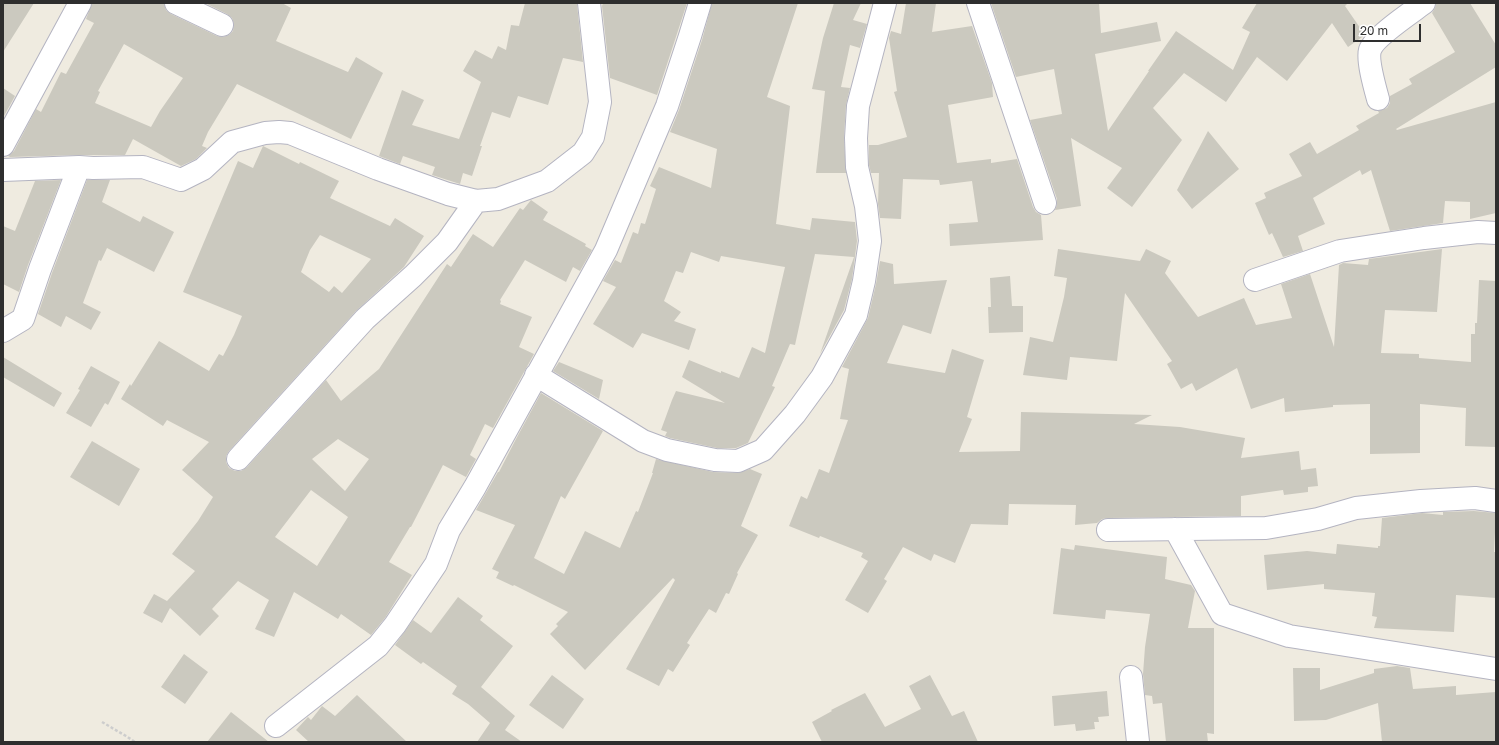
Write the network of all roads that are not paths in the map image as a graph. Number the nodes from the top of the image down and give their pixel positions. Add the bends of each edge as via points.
1 (80, 3) edge
2 (176, 3) edge
3 (589, 3) edge
4 (700, 3) edge
5 (885, 3) edge
6 (978, 3) edge
7 (1424, 3) edge
8 (222, 25) dead end
9 (1378, 99) dead end
10 (3, 145) edge
11 (79, 167) junction
12 (3, 170) edge
13 (476, 201) junction
14 (1045, 203) dead end
15 (1496, 233) edge
16 (1255, 280) dead end
17 (3, 331) edge
18 (536, 375) junction
19 (238, 459) dead end
20 (1496, 501) edge
21 (1175, 529) junction
22 (1108, 530) dead end
23 (1496, 669) edge
24 (1131, 677) dead end
25 (276, 726) dead end
26 (1138, 742) edge

1 - 10 street
2 - 8 street
3 - 13 street via 600,102 593,137 583,153 547,180 498,199
4 - 18 street via 667,106 606,250
5 - 18 street via 858,106 857,166 866,206 870,241 856,314 822,377 795,414 763,450 738,461 714,460 667,450 643,441
6 - 14 street
7 - 9 street via 1375,41 1369,51
11 - 12 street
11 - 13 street via 143,166 181,180 204,169 232,142 279,132 290,133 378,169
11 - 17 street via 23,319
13 - 19 street via 447,242 365,319
15 - 16 street via 1478,232 1424,238 1340,251
18 - 25 street via 449,530 436,564 395,625 378,646
20 - 21 street via 1475,498 1356,508 1318,520 1266,528
21 - 22 street
21 - 23 street via 1222,614 1289,636
24 - 26 street

